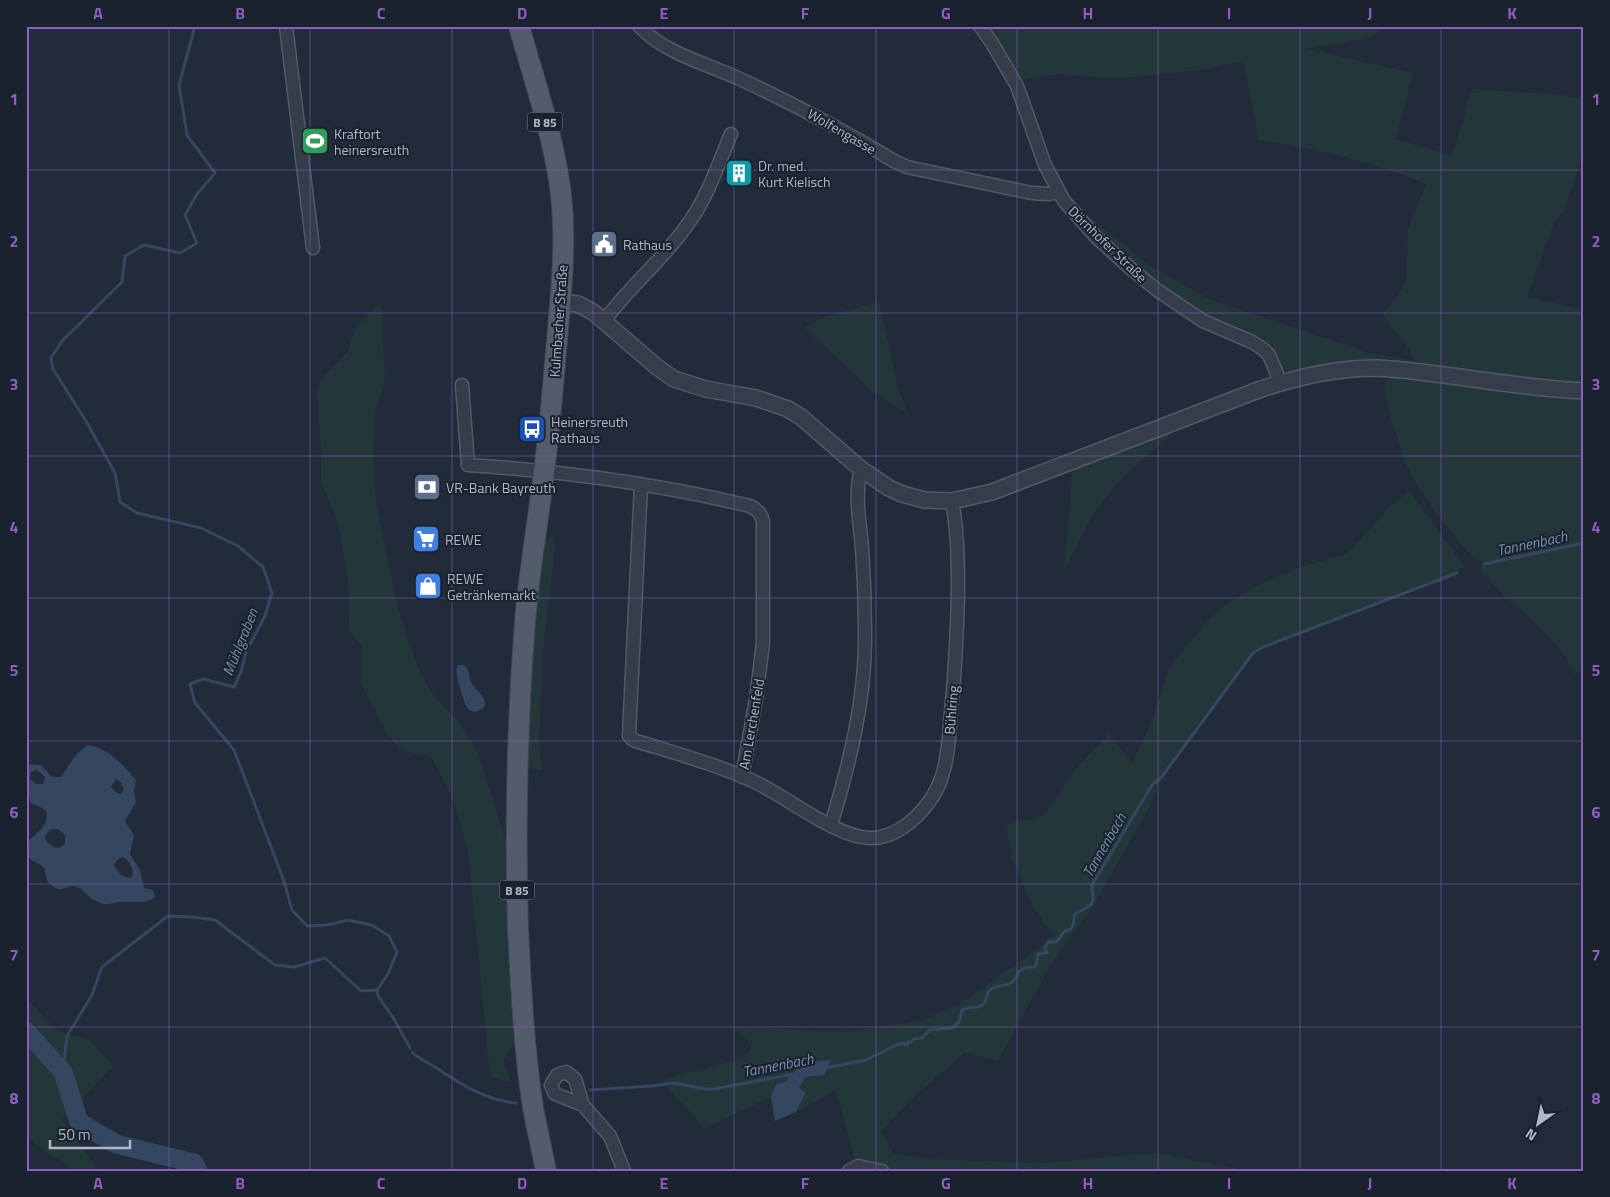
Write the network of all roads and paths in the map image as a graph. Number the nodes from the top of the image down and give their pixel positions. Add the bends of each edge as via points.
1 (286, 26) edge
2 (519, 26) edge
3 (639, 26) edge
4 (980, 26) edge
5 (731, 134) dead end
6 (1058, 192) junction
7 (313, 248) dead end
8 (560, 302) junction
9 (604, 321) junction
10 (1279, 383) junction
11 (462, 385) dead end
12 (1584, 392) edge
13 (861, 469) junction
14 (544, 470) junction
15 (640, 484) junction
16 (952, 501) junction
17 (742, 777) junction
18 (831, 826) junction
19 (583, 1106) dead end
20 (546, 1171) edge
21 (624, 1171) edge
22 (849, 1171) edge
23 (882, 1171) edge

1 - 7 street
2 - 8 main road, Kulmbacher Straße / B 85 via 561,193
3 - 6 street, Wolfengasse via 661,44 808,111 900,164 1032,193
4 - 6 street, Dörnhofer Straße via 1017,86
5 - 9 street via 692,218
6 - 10 street, Dörnhofer Straße via 1096,237 1157,290 1203,321 1263,349 1269,355
8 - 9 street via 578,304
8 - 14 main road, Kulmbacher Straße / B 85
9 - 13 street via 674,379 788,409
10 - 12 street via 1332,371 1377,368
10 - 16 street via 992,492
11 - 14 street, Am Lerchenfeld via 468,465
13 - 16 street via 902,494 925,500
13 - 18 street via 858,486 865,634 860,709
14 - 15 street, Am Lerchenfeld
14 - 20 main road, Kulmbacher Straße / B 85 via 525,620 517,742 517,892 525,1038
15 - 17 street, Am Lerchenfeld via 629,736
15 - 17 street, Am Lerchenfeld via 750,506 761,514 763,643
16 - 18 street, Bühlring via 958,549 957,621 949,738 942,776 919,814 890,835 862,837
17 - 18 street, Bühlring
19 - 21 street via 610,1136
22 - 23 street via 858,1166

